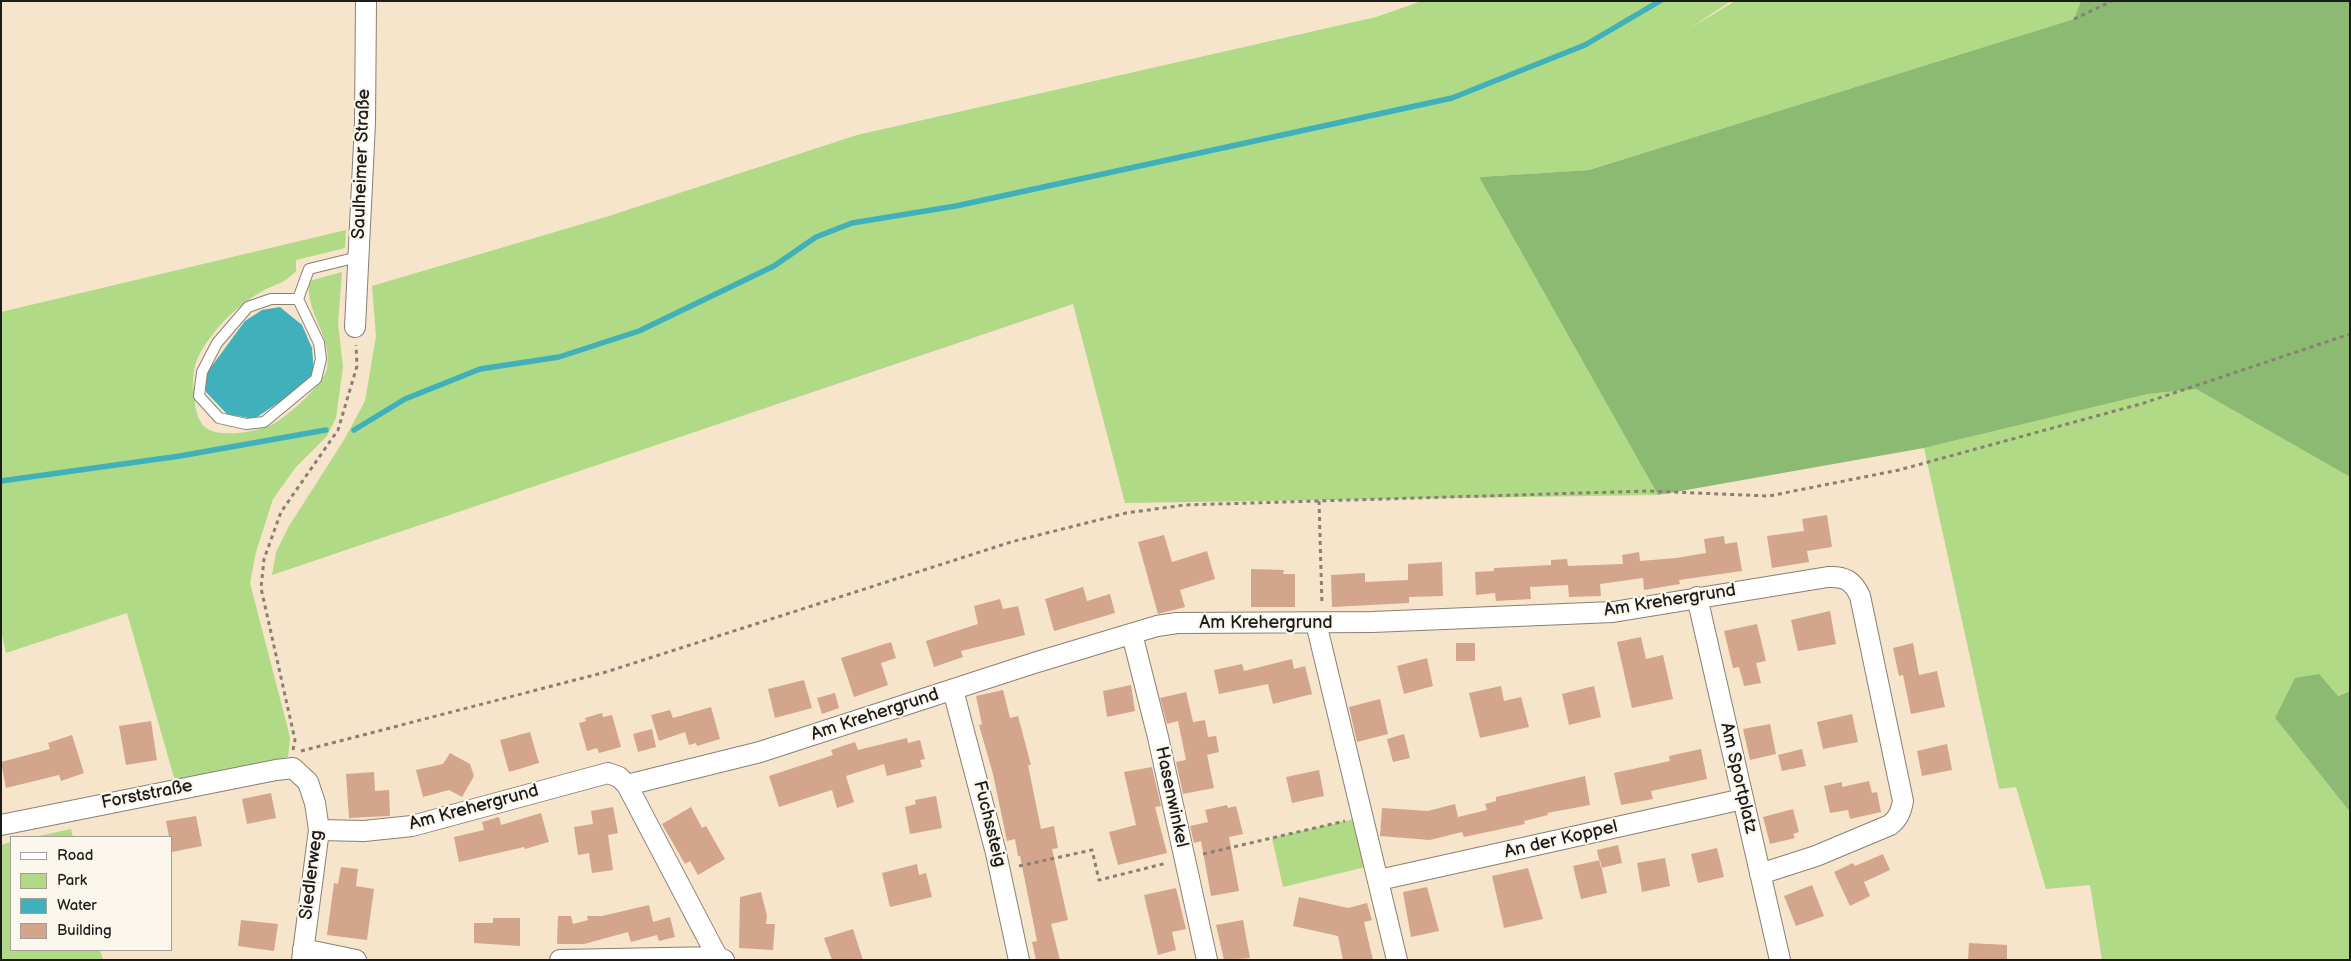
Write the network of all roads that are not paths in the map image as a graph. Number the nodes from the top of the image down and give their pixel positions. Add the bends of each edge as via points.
1 (366, 1) edge
2 (358, 257) junction
3 (298, 299) junction
4 (355, 326) road end
5 (1697, 597) junction
6 (1319, 623) junction
7 (1132, 634) junction
8 (953, 690) junction
9 (293, 768) joint
10 (627, 785) junction
11 (1743, 799) junction
12 (1, 825) edge
13 (319, 830) junction
14 (1760, 874) junction
15 (1379, 880) junction
16 (302, 955) edge
17 (720, 959) edge
18 (356, 960) edge
19 (560, 960) edge
20 (1019, 960) edge
21 (1207, 960) edge
22 (1397, 960) edge
23 (1780, 960) edge

1 - 2 street, Saulheimer Straße via 365,123
2 - 3 lane via 309,269
2 - 4 street, Saulheimer Straße
3 - 3 lane via 271,299 248,308 217,343 202,372 199,396 219,418 246,424 264,422 316,379 321,358 319,343
5 - 6 street, Am Krehergrund via 1613,612
5 - 11 street, Am Sportplatz
5 - 14 street, Am Krehergrund via 1837,577 1856,586 1860,596 1903,801 1898,819 1816,856
6 - 7 street, Am Krehergrund via 1176,623
6 - 15 street
7 - 8 street, Am Krehergrund
7 - 21 street, Hasenwinkel
8 - 10 street, Am Krehergrund via 760,752
8 - 20 street, Fuchssteig via 1000,870
9 - 12 street, Forststraße
9 - 13 street, Siedlerweg via 308,782 316,803
10 - 13 street, Am Krehergrund via 608,773 412,826 364,831
10 - 17 street
11 - 14 street, Am Sportplatz
11 - 15 street, An der Koppel
13 - 16 street, Siedlerweg
14 - 23 street, Am Sportplatz
15 - 22 street
16 - 18 street
17 - 19 street

